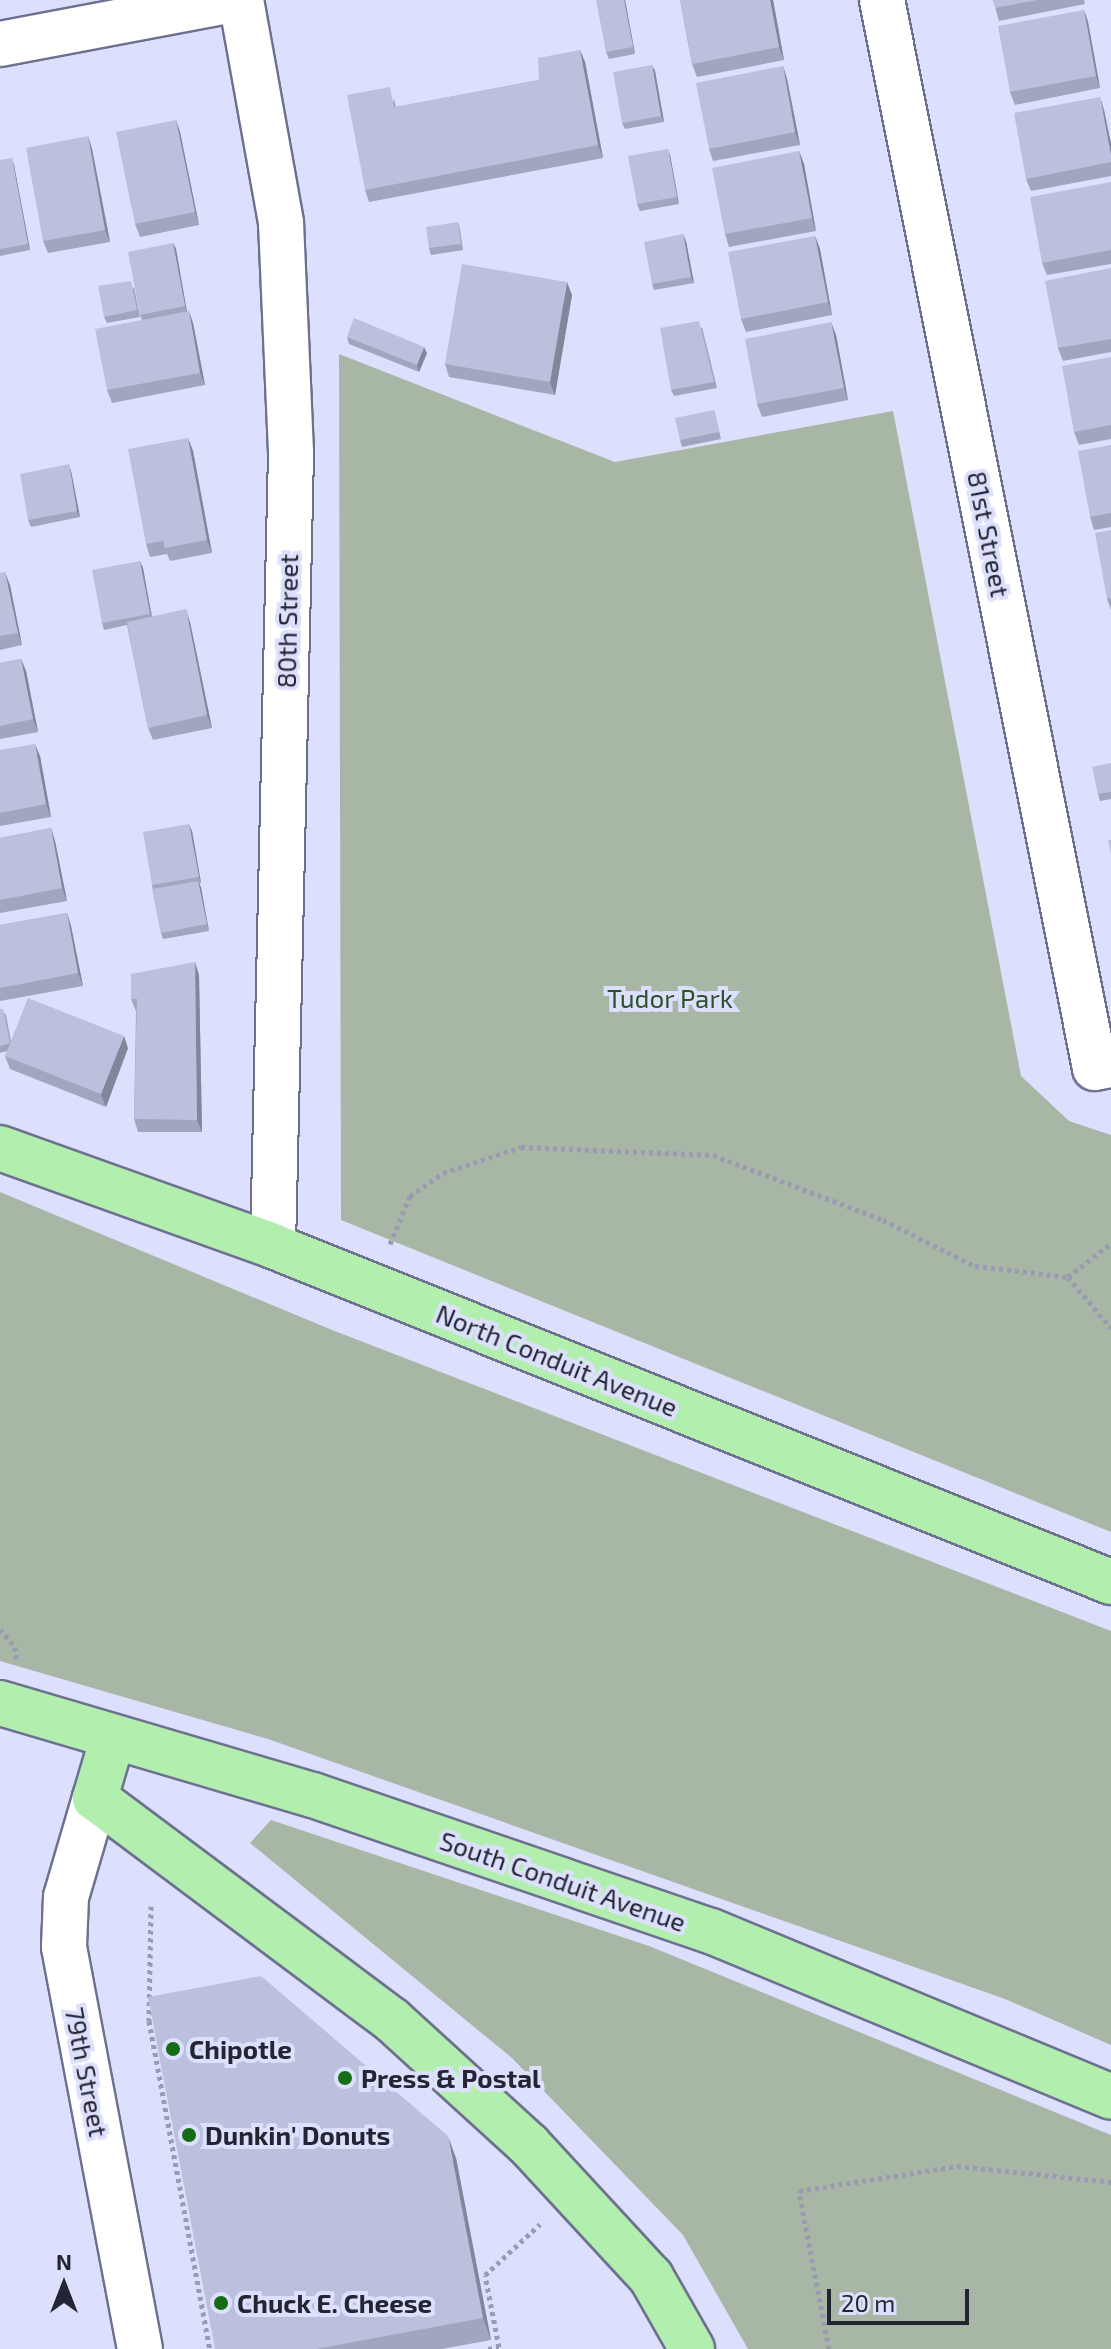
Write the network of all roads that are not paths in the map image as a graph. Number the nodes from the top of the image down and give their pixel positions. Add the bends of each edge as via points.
1 (232, 0) edge
2 (241, 0) edge
3 (882, 0) edge
4 (0, 44) edge
5 (1103, 1067) edge
6 (0, 1148) edge
7 (273, 1246) junction
8 (1111, 1582) edge
9 (8, 1685) edge
10 (113, 1737) junction
11 (95, 1798) junction
12 (1111, 2097) edge
13 (140, 2349) edge
14 (692, 2349) edge

1 - 4 street
2 - 7 street, 80th Street via 281,223 291,453
3 - 5 street, 81st Street
6 - 7 main road, North Conduit Avenue
7 - 8 main road, North Conduit Avenue
9 - 10 main road, South Conduit Avenue
10 - 11 main road
10 - 12 main road, South Conduit Avenue via 313,1795 711,1931
11 - 13 street, 79th Street via 66,1897 64,1947
11 - 14 main road via 392,2020 529,2145 651,2277

